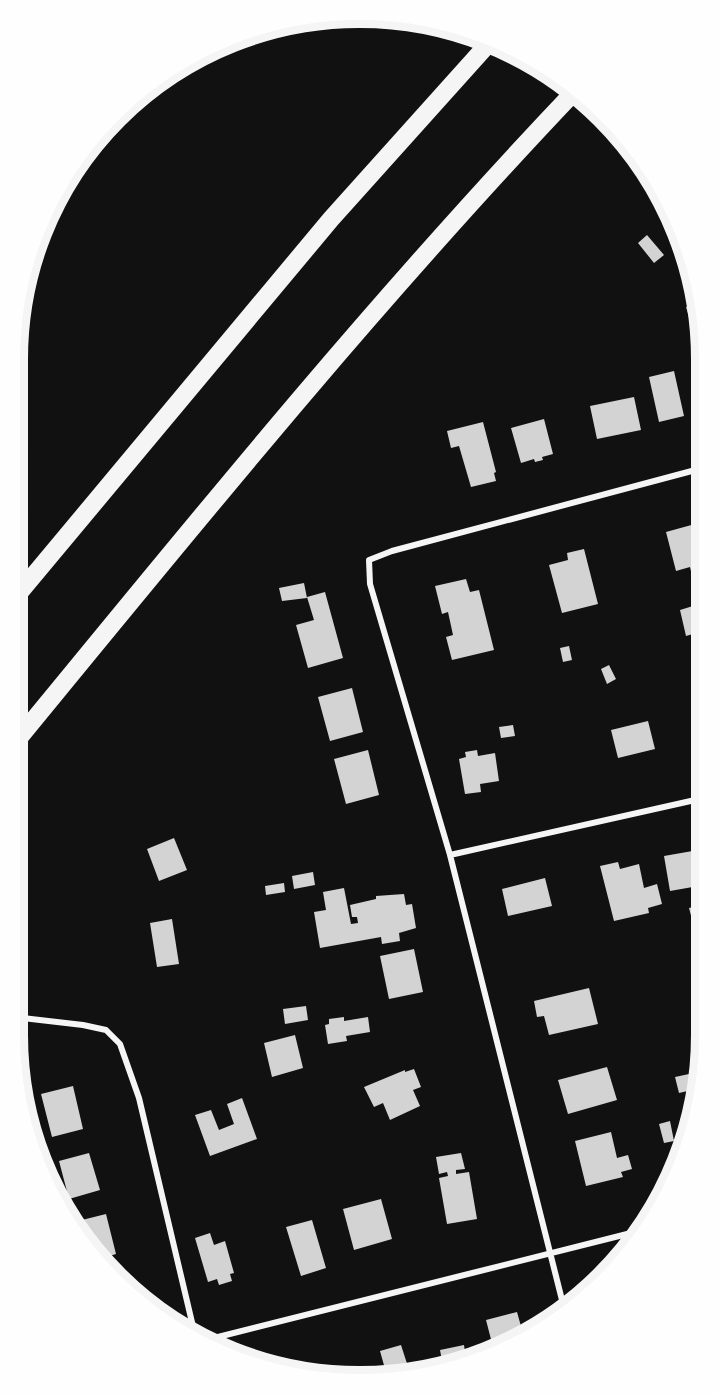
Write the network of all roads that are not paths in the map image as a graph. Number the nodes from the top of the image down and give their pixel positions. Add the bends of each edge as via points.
1 (484, 48) edge
2 (569, 97) edge
3 (695, 470) edge
4 (24, 587) edge
5 (24, 732) edge
6 (695, 800) edge
7 (450, 855) junction
8 (24, 1018) edge
9 (630, 1233) edge
10 (550, 1254) junction
11 (562, 1302) edge
12 (193, 1325) edge
13 (216, 1337) edge

1 - 4 highway via 331,219
2 - 5 highway via 411,269 279,422
3 - 7 street via 369,560 370,584
6 - 7 street
7 - 10 street
8 - 12 street via 94,1027 105,1030 120,1044 139,1098
9 - 10 street
10 - 11 street
10 - 13 street

